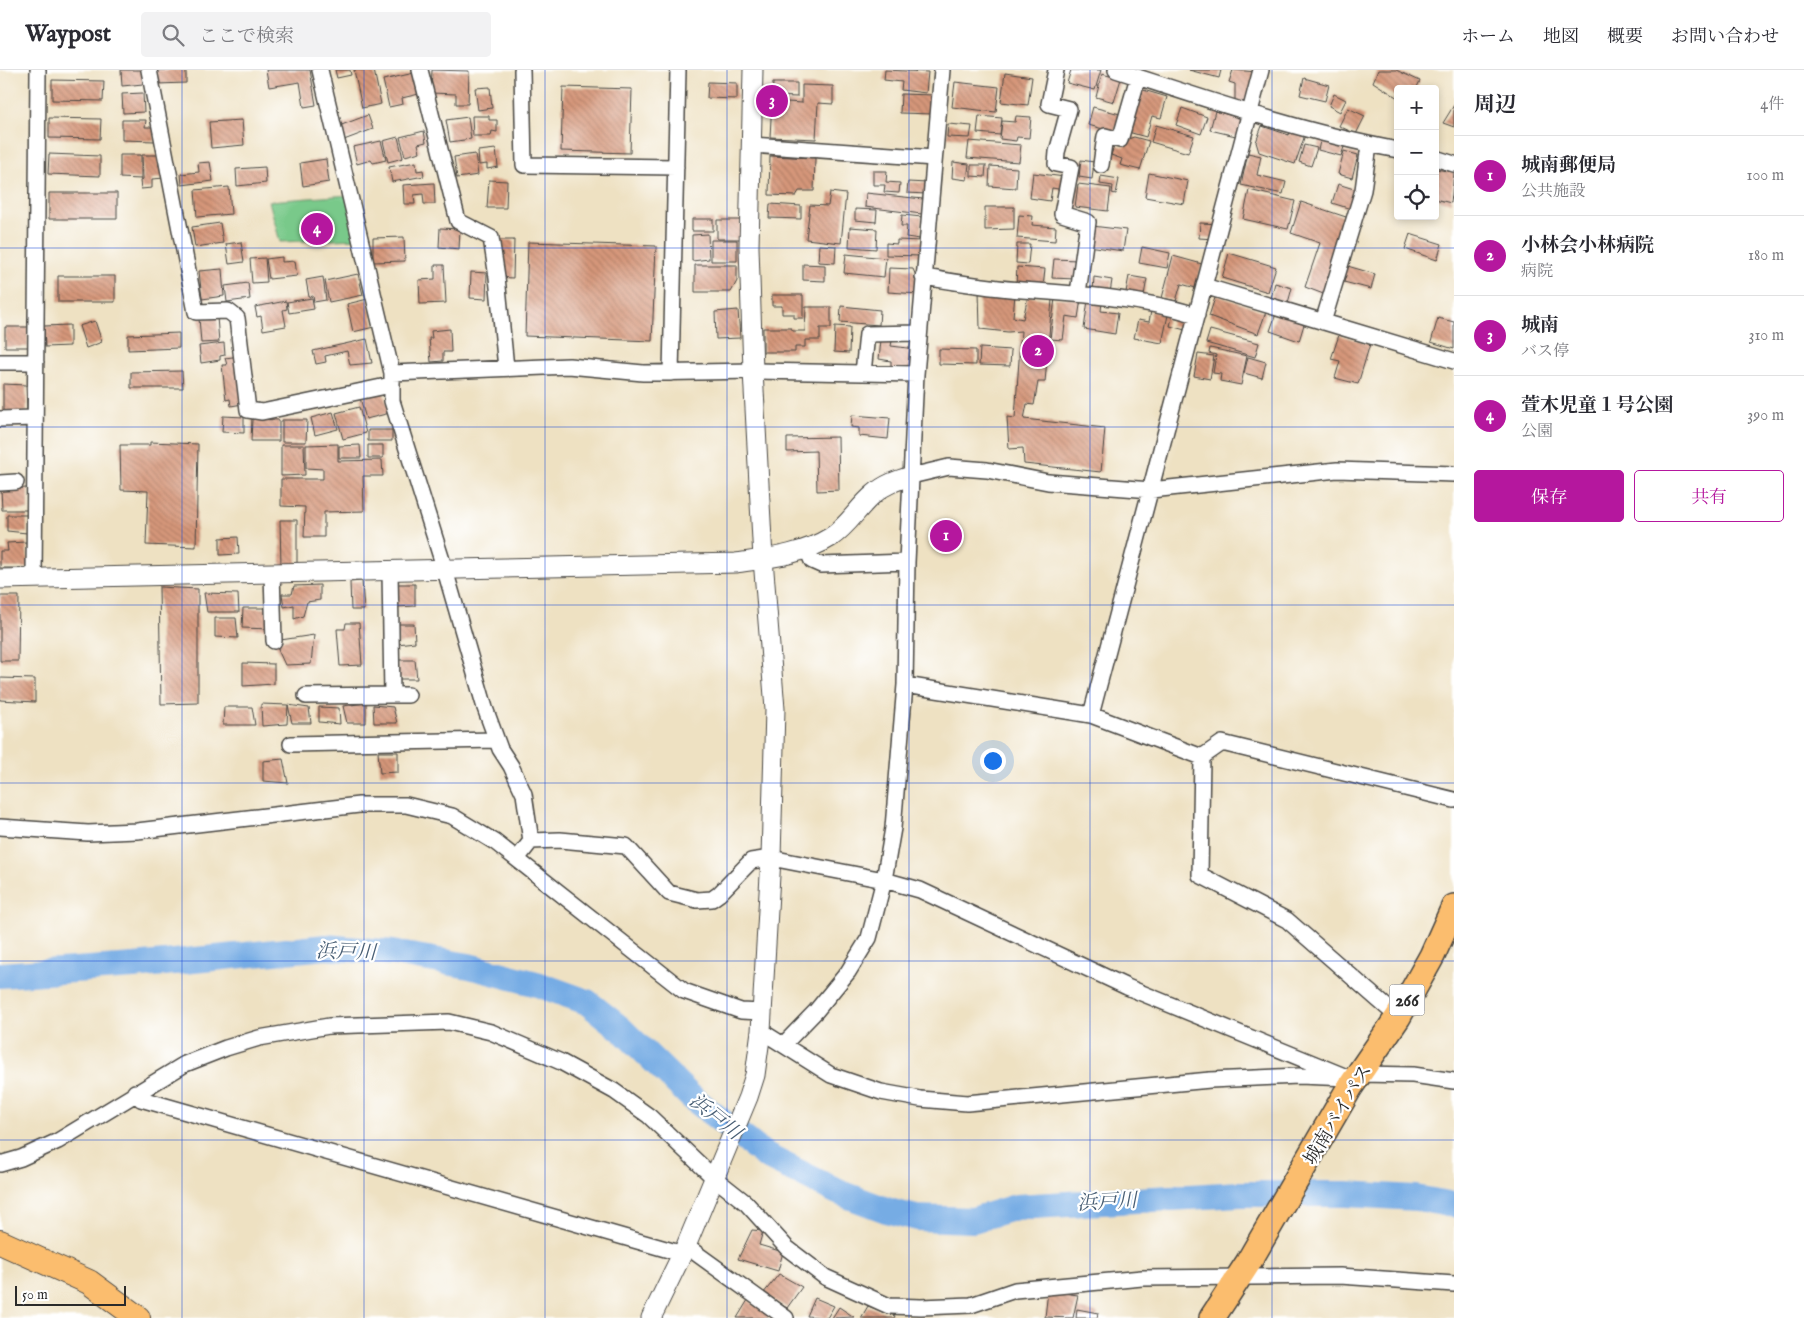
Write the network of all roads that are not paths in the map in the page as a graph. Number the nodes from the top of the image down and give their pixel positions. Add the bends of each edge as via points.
1 (38, 70) edge
2 (149, 70) edge
3 (320, 70) edge
4 (420, 70) edge
5 (522, 70) edge
6 (678, 70) edge
7 (752, 70) edge
8 (942, 70) edge
9 (1056, 70) edge
10 (1116, 70) edge
11 (1261, 70) edge
12 (1138, 77) junction
13 (1250, 112) junction
14 (751, 145) junction
15 (1369, 145) junction
16 (1394, 149) edge
17 (934, 158) junction
18 (1439, 159) edge
19 (1101, 164) dead end
20 (1454, 164) edge
21 (676, 167) junction
22 (923, 277) junction
23 (1204, 286) junction
24 (1078, 293) junction
25 (1197, 315) junction
26 (1323, 322) junction
27 (919, 333) junction
28 (1454, 361) edge
29 (0, 362) edge
30 (36, 362) junction
31 (506, 368) junction
32 (753, 371) junction
33 (671, 373) junction
34 (863, 373) junction
35 (916, 374) junction
36 (392, 379) junction
37 (35, 418) junction
38 (0, 419) edge
39 (1454, 474) edge
40 (911, 476) junction
41 (16, 482) dead end
42 (0, 483) edge
43 (1150, 490) junction
44 (807, 549) junction
45 (763, 559) junction
46 (907, 562) junction
47 (390, 570) junction
48 (445, 570) junction
49 (272, 573) junction
50 (0, 579) edge
51 (34, 579) junction
52 (274, 641) dead end
53 (905, 684) junction
54 (392, 695) junction
55 (408, 695) dead end
56 (306, 696) dead end
57 (1091, 715) junction
58 (496, 740) junction
59 (291, 744) dead end
60 (1202, 757) junction
61 (1454, 800) edge
62 (0, 827) edge
63 (531, 841) junction
64 (771, 858) junction
65 (517, 859) junction
66 (884, 880) junction
67 (1454, 907) edge
68 (1398, 1017) junction
69 (762, 1021) junction
70 (784, 1044) junction
71 (1353, 1080) junction
72 (1454, 1081) edge
73 (135, 1092) junction
74 (0, 1164) edge
75 (713, 1177) junction
76 (0, 1242) edge
77 (685, 1250) junction
78 (1244, 1270) junction
79 (1454, 1284) edge
80 (138, 1318) edge
81 (651, 1318) edge
82 (786, 1318) edge
83 (1212, 1318) edge

1 - 30 street
2 - 36 street via 196,312 228,311 237,318 248,410 262,412
3 - 36 street
4 - 31 street via 458,220 490,238
5 - 21 street via 524,165
6 - 21 street
7 - 14 street
8 - 17 street
9 - 24 street via 1049,104 1069,109 1056,164 1071,167 1062,214 1088,222
10 - 12 street
11 - 13 street
12 - 13 street
12 - 19 street via 1120,140 1106,136
13 - 15 street
13 - 23 street
14 - 17 street
14 - 32 street via 749,248
15 - 16 street
15 - 26 street via 1363,190
17 - 22 street
18 - 20 street
21 - 33 street
22 - 24 street via 1021,290
22 - 27 street
23 - 25 street
23 - 26 street
24 - 25 street via 1168,307
25 - 43 street
26 - 28 street
27 - 34 street via 867,334
27 - 35 street
29 - 30 street
30 - 37 street
31 - 33 street via 569,366
31 - 36 street
32 - 33 street
32 - 34 street
32 - 45 street
34 - 35 street
35 - 40 street
36 - 48 street via 392,401
37 - 38 street
37 - 51 street
39 - 43 street via 1337,470
40 - 43 street via 948,467 987,470 1048,482
40 - 44 street via 893,481 873,494 854,517 831,536
40 - 46 street
41 - 42 street
43 - 57 street
44 - 45 street
44 - 46 street via 812,561 821,565
45 - 48 street via 736,563
45 - 64 street via 775,709
46 - 53 street
47 - 48 street
47 - 49 street
47 - 54 street
48 - 58 street
49 - 51 street
49 - 52 street
50 - 51 street
53 - 57 street
53 - 66 street via 893,828
54 - 55 street
54 - 56 street
57 - 60 street
58 - 59 street
58 - 63 street via 524,794
60 - 61 street via 1222,742
60 - 68 street via 1200,875 1287,920
62 - 65 street via 88,833 137,831 359,805 406,806 452,816
63 - 64 street via 560,840 626,846 669,893 697,900 712,899 719,894 750,860
63 - 65 street
64 - 66 street
64 - 69 street
65 - 69 street via 684,991
66 - 70 street via 869,938 848,972
66 - 71 street via 920,890 1127,987
67 - 68 highway, 城南バイパス / 266 via 1432,956
68 - 71 highway, 城南バイパス / 266
69 - 70 street
69 - 75 street via 755,1075
70 - 71 street via 831,1074 881,1092 920,1100 967,1103 1210,1080 1298,1076
71 - 72 street via 1413,1075
71 - 78 highway, 城南バイパス / 266
73 - 74 street via 58,1141
73 - 75 street via 185,1064 259,1038 329,1026 449,1022 491,1032 561,1062 614,1091 649,1116
73 - 77 street via 141,1099
75 - 77 street
75 - 78 street via 746,1203 787,1248 825,1277 889,1306 971,1305 1015,1290
76 - 80 main road via 89,1282
77 - 81 street
77 - 82 street
78 - 79 street
78 - 83 highway, 城南バイパス / 266

